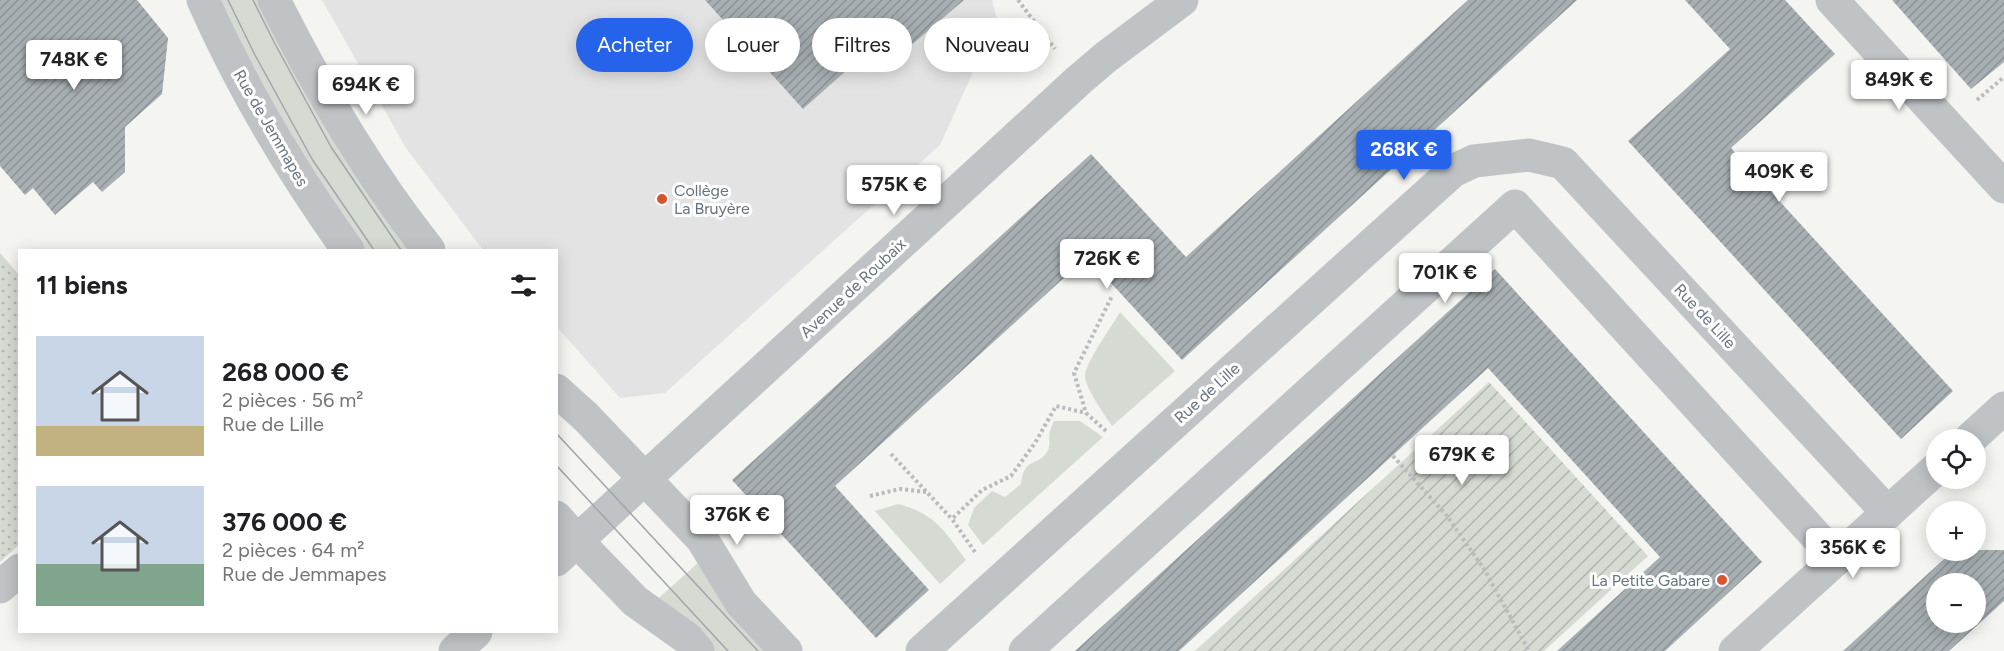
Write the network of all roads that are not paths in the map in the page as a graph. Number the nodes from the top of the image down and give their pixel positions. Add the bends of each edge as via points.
1 (203, 0) edge
2 (274, 0) edge
3 (1182, 0) edge
4 (1832, 0) edge
5 (1504, 157) junction
6 (2004, 187) edge
7 (1515, 206) junction
8 (347, 249) edge
9 (428, 249) edge
10 (558, 392) edge
11 (2004, 408) edge
12 (1981, 429) edge
13 (1926, 478) edge
14 (646, 479) junction
15 (1888, 513) junction
16 (563, 539) edge
17 (1837, 559) junction
18 (18, 572) edge
19 (0, 587) edge
20 (476, 633) edge
21 (455, 651) edge
22 (698, 651) edge
23 (786, 651) edge
24 (922, 651) edge
25 (1025, 651) edge
26 (1735, 651) edge

1 - 8 street, Rue de Jemmapes via 260,111
2 - 9 street via 354,146
3 - 14 street, Avenue de Roubaix via 1079,80
4 - 6 street
5 - 7 street
5 - 15 street, Rue de Lille via 1529,155 1563,162
5 - 24 street, Rue de Lille via 1474,161 1453,171
7 - 17 street
7 - 25 street
10 - 14 street
11 - 12 street
13 - 15 street
14 - 16 street, Avenue de Roubaix
14 - 23 street via 702,539 741,603
15 - 17 street
16 - 22 street
17 - 26 street
18 - 19 street
20 - 21 street

